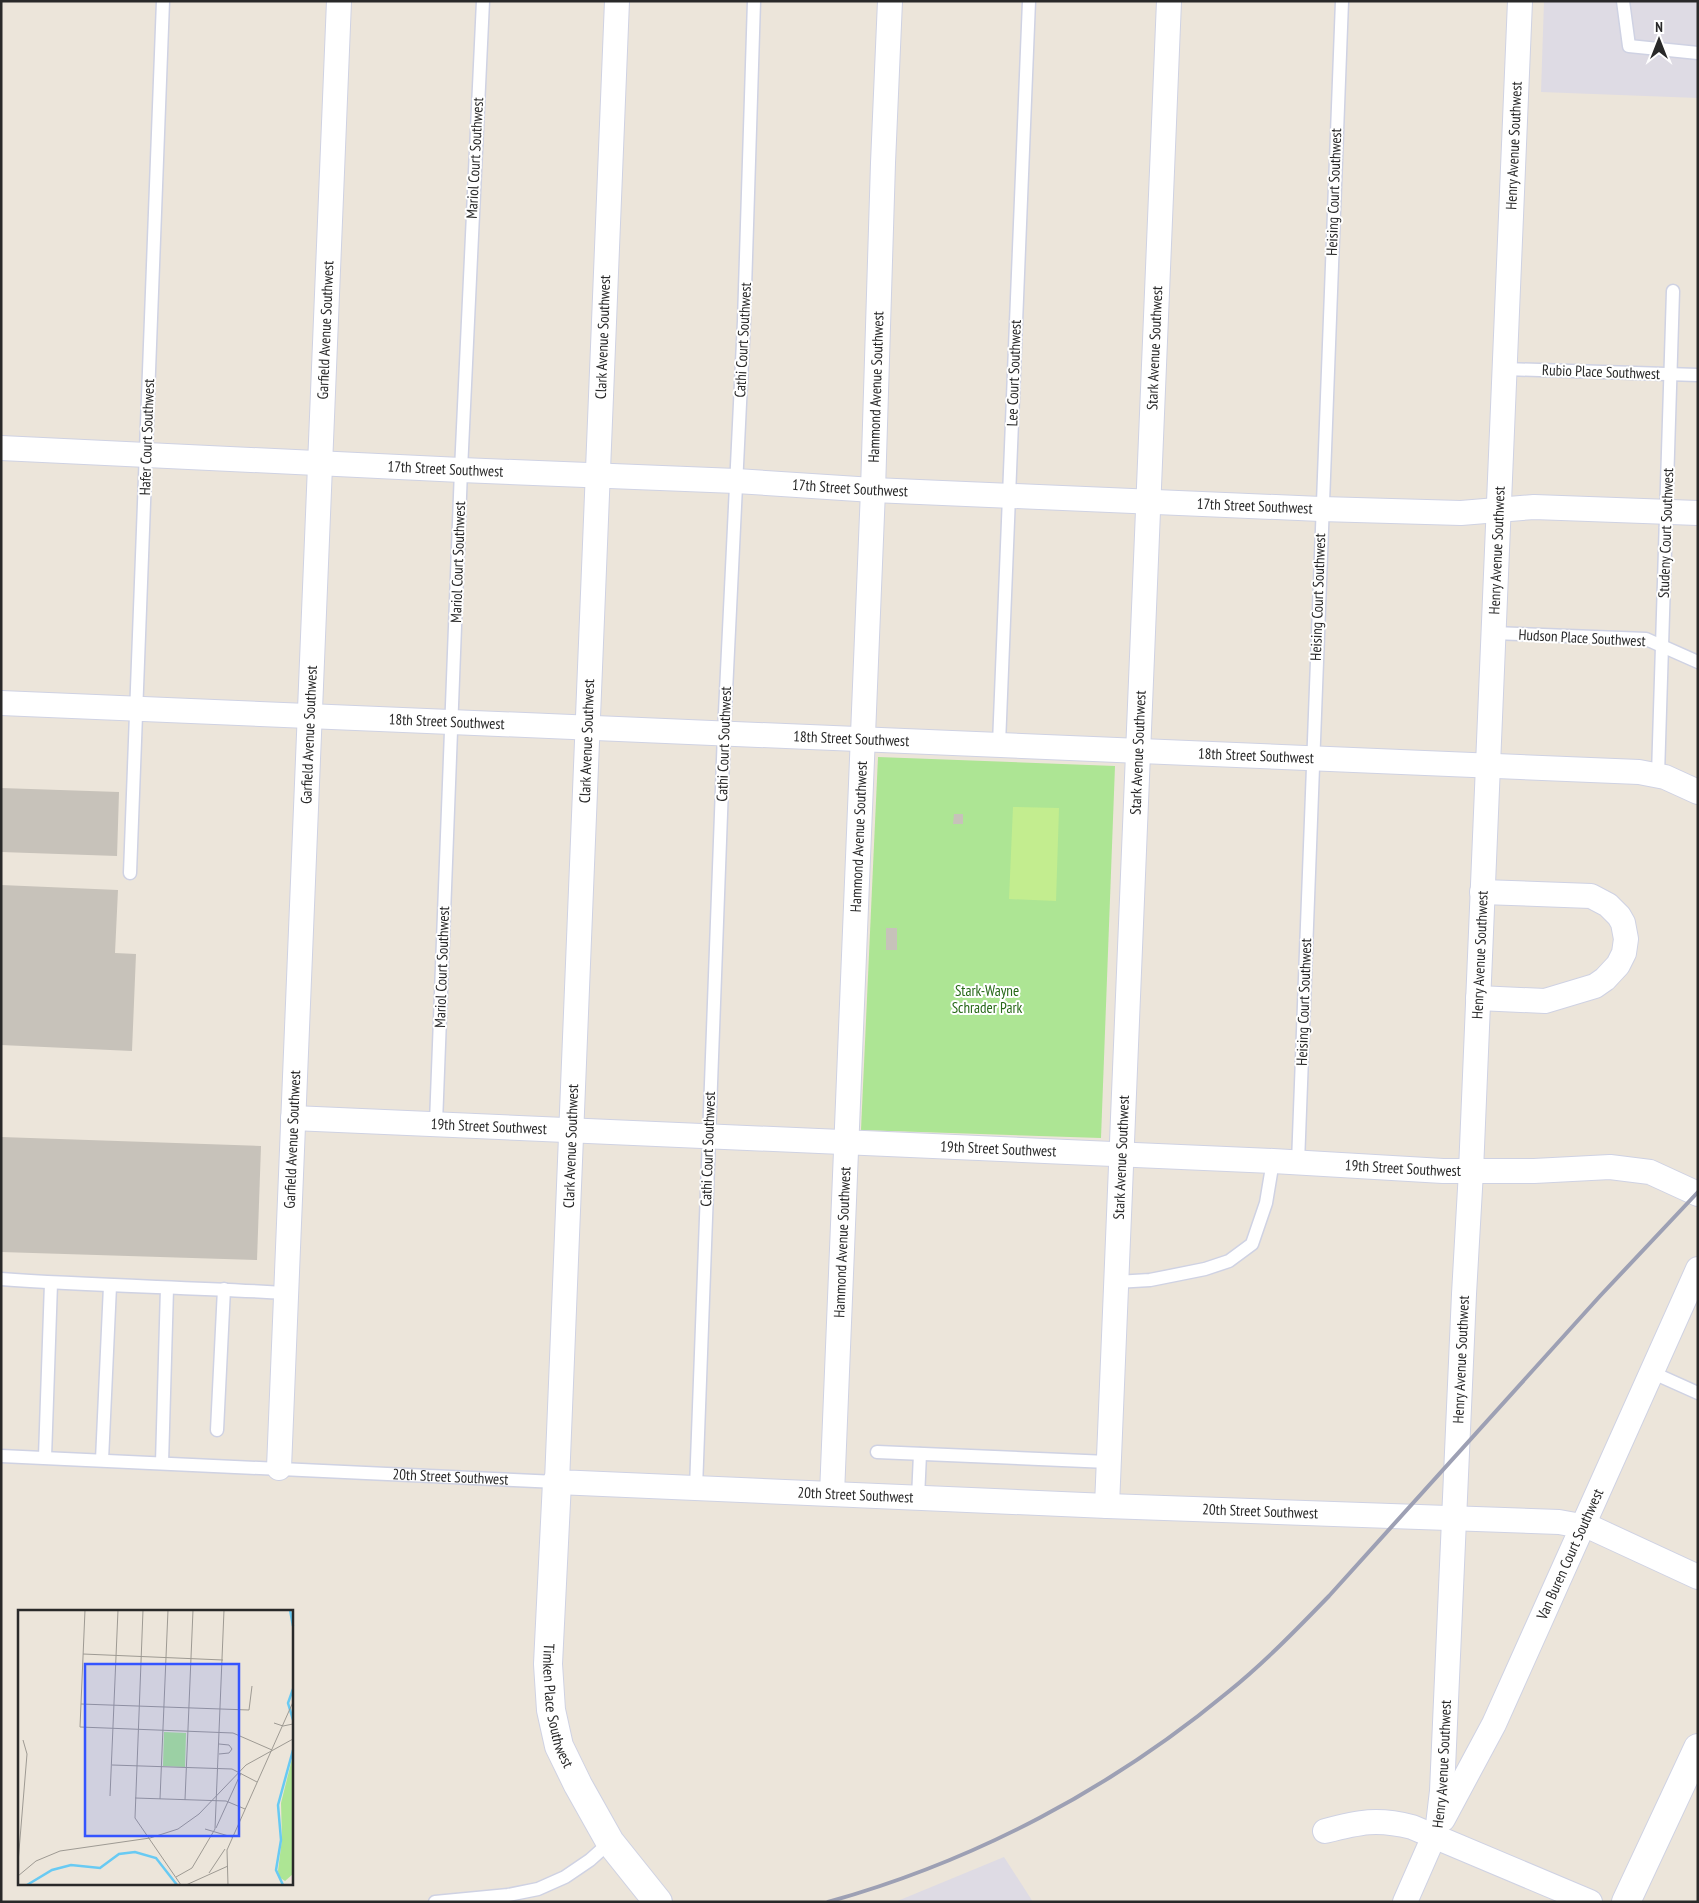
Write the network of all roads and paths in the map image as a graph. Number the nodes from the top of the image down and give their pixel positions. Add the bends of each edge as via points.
1 (163, 1) edge
2 (339, 1) edge
3 (482, 1) edge
4 (617, 1) edge
5 (754, 1) edge
6 (890, 1) edge
7 (1029, 1) edge
8 (1169, 1) edge
9 (1342, 1) edge
10 (1520, 1) edge
11 (1623, 1) edge
12 (1698, 53) edge
13 (1673, 291) dead end
14 (1505, 369) junction
15 (1671, 374) junction
16 (1698, 374) edge
17 (1, 448) edge
18 (146, 454) junction
19 (320, 463) junction
20 (461, 470) junction
21 (597, 476) junction
22 (736, 482) junction
23 (873, 490) junction
24 (1008, 496) junction
25 (1147, 501) junction
26 (1322, 509) junction
27 (1498, 509) junction
28 (1667, 512) junction
29 (1698, 513) edge
30 (1493, 633) junction
31 (1661, 645) junction
32 (1698, 662) edge
33 (1, 703) edge
34 (135, 707) junction
35 (311, 716) junction
36 (452, 723) junction
37 (588, 728) junction
38 (724, 733) junction
39 (862, 739) junction
40 (998, 744) junction
41 (1138, 749) junction
42 (1312, 757) junction
43 (1487, 765) junction
44 (1658, 775) junction
45 (1698, 792) edge
46 (130, 873) dead end
47 (1482, 892) junction
48 (1478, 998) junction
49 (293, 1118) junction
50 (436, 1124) junction
51 (571, 1130) junction
52 (708, 1137) junction
53 (845, 1143) junction
54 (1121, 1155) junction
55 (1273, 1161) junction
56 (1298, 1163) junction
57 (1471, 1171) junction
58 (1698, 1194) edge
59 (1698, 1270) edge
60 (1, 1279) edge
61 (51, 1282) junction
62 (1116, 1282) junction
63 (110, 1286) junction
64 (167, 1288) junction
65 (224, 1289) junction
66 (286, 1293) junction
67 (1651, 1372) junction
68 (1698, 1393) edge
69 (217, 1430) dead end
70 (877, 1452) dead end
71 (920, 1454) junction
72 (1, 1456) edge
73 (45, 1457) junction
74 (102, 1460) junction
75 (1108, 1462) junction
76 (162, 1463) junction
77 (279, 1468) junction
78 (557, 1482) junction
79 (696, 1488) junction
80 (832, 1494) junction
81 (918, 1498) junction
82 (1107, 1506) junction
83 (1454, 1518) junction
84 (1583, 1525) junction
85 (1698, 1577) edge
86 (1698, 1748) edge
87 (1325, 1831) dead end
88 (1434, 1836) junction
89 (610, 1842) junction
90 (435, 1902) edge
91 (658, 1902) edge
92 (1405, 1902) edge
93 (1590, 1902) edge
94 (1626, 1902) edge

1 - 18 lane, Hafer Court Southwest
2 - 19 street, Garfield Avenue Southwest
3 - 20 lane, Mariol Court Southwest
4 - 21 street, Clark Avenue Southwest
5 - 22 lane, Cathi Court Southwest
6 - 23 street, Hammond Avenue Southwest
7 - 24 lane, Lee Court Southwest
8 - 25 street, Stark Avenue Southwest
9 - 26 lane, Heising Court Southwest
10 - 14 street, Henry Avenue Southwest
11 - 12 lane via 1629,46
13 - 15 lane, Studeny Court Southwest
14 - 15 lane, Rubio Place Southwest
14 - 27 street, Henry Avenue Southwest
15 - 16 lane, Rubio Place Southwest
15 - 28 lane, Studeny Court Southwest
17 - 18 street, 17th Street Southwest
18 - 19 street, 17th Street Southwest
18 - 34 lane, Hafer Court Southwest
19 - 20 street, 17th Street Southwest
19 - 35 street, Garfield Avenue Southwest
20 - 21 street, 17th Street Southwest
20 - 36 lane, Mariol Court Southwest
21 - 22 street, 17th Street Southwest
21 - 37 street, Clark Avenue Southwest
22 - 23 street, 17th Street Southwest
22 - 38 lane, Cathi Court Southwest
23 - 24 street, 17th Street Southwest
23 - 39 street, Hammond Avenue Southwest
24 - 25 street, 17th Street Southwest
24 - 40 lane, Lee Court Southwest
25 - 26 street, 17th Street Southwest
25 - 41 street, Stark Avenue Southwest
26 - 27 street, 17th Street Southwest via 1461,512
26 - 42 lane, Heising Court Southwest
27 - 28 street, 17th Street Southwest via 1534,507
27 - 30 street, Henry Avenue Southwest
28 - 29 street, 17th Street Southwest
28 - 31 lane, Studeny Court Southwest
30 - 31 lane, Hudson Place Southwest via 1646,638
30 - 43 street, Henry Avenue Southwest
31 - 32 lane, Hudson Place Southwest
31 - 44 lane, Studeny Court Southwest
33 - 34 street, 18th Street Southwest
34 - 35 street, 18th Street Southwest
34 - 46 lane, Hafer Court Southwest
35 - 36 street, 18th Street Southwest
35 - 49 street, Garfield Avenue Southwest
36 - 37 street, 18th Street Southwest
36 - 50 lane, Mariol Court Southwest
37 - 38 street, 18th Street Southwest
37 - 51 street, Clark Avenue Southwest
38 - 39 street, 18th Street Southwest
38 - 52 lane, Cathi Court Southwest
39 - 40 street, 18th Street Southwest
39 - 53 street, Hammond Avenue Southwest
40 - 41 street, 18th Street Southwest
41 - 42 street, 18th Street Southwest
41 - 54 street, Stark Avenue Southwest
42 - 43 street, 18th Street Southwest
42 - 56 lane, Heising Court Southwest
43 - 44 street, 18th Street Southwest
43 - 47 street, Henry Avenue Southwest
44 - 45 street, 18th Street Southwest
47 - 48 street, Henry Avenue Southwest
47 - 48 street via 1591,896 1608,905 1619,916 1626,939 1622,960 1595,986 1545,1001
48 - 57 street, Henry Avenue Southwest
49 - 50 street, 19th Street Southwest
49 - 66 street, Garfield Avenue Southwest
50 - 51 street, 19th Street Southwest
51 - 52 street, 19th Street Southwest
51 - 78 street, Clark Avenue Southwest
52 - 53 street, 19th Street Southwest
52 - 79 lane, Cathi Court Southwest
53 - 54 street, 19th Street Southwest
53 - 80 street, Hammond Avenue Southwest
54 - 55 street, 19th Street Southwest
54 - 62 street, Stark Avenue Southwest
55 - 56 street, 19th Street Southwest
55 - 62 lane via 1266,1204 1252,1244 1228,1261 1206,1269 1150,1280
56 - 57 street, 19th Street Southwest
57 - 58 street, 19th Street Southwest via 1624,1168 1662,1176
57 - 83 street, Henry Avenue Southwest
59 - 67 street, Van Buren Court Southwest
60 - 61 lane
61 - 63 lane
61 - 73 lane
62 - 75 street, Stark Avenue Southwest
63 - 64 lane
63 - 74 lane
64 - 65 lane
64 - 76 lane
65 - 66 lane
65 - 69 lane
66 - 77 street, Garfield Avenue Southwest
67 - 68 lane
67 - 84 street, Van Buren Court Southwest
70 - 71 lane
71 - 75 lane
71 - 81 lane
72 - 73 lane, 20th Street Southwest
73 - 74 lane, 20th Street Southwest
74 - 76 lane, 20th Street Southwest
75 - 82 street, Stark Avenue Southwest
76 - 77 lane, 20th Street Southwest
77 - 78 lane, 20th Street Southwest
78 - 79 street, 20th Street Southwest
78 - 89 street, Timken Place Southwest via 548,1664 551,1710 559,1746
79 - 80 street, 20th Street Southwest
80 - 81 street, 20th Street Southwest
81 - 82 street, 20th Street Southwest
82 - 83 street, 20th Street Southwest
83 - 84 street, 20th Street Southwest
83 - 88 street, Henry Avenue Southwest via 1442,1791
84 - 85 street, 20th Street Southwest
84 - 88 street, Van Buren Court Southwest via 1494,1724
86 - 94 street
87 - 88 street via 1358,1822 1380,1821 1412,1827
88 - 92 street, Henry Avenue Southwest
88 - 93 street
89 - 90 lane via 590,1860 538,1889
89 - 91 street, Timken Place Southwest

